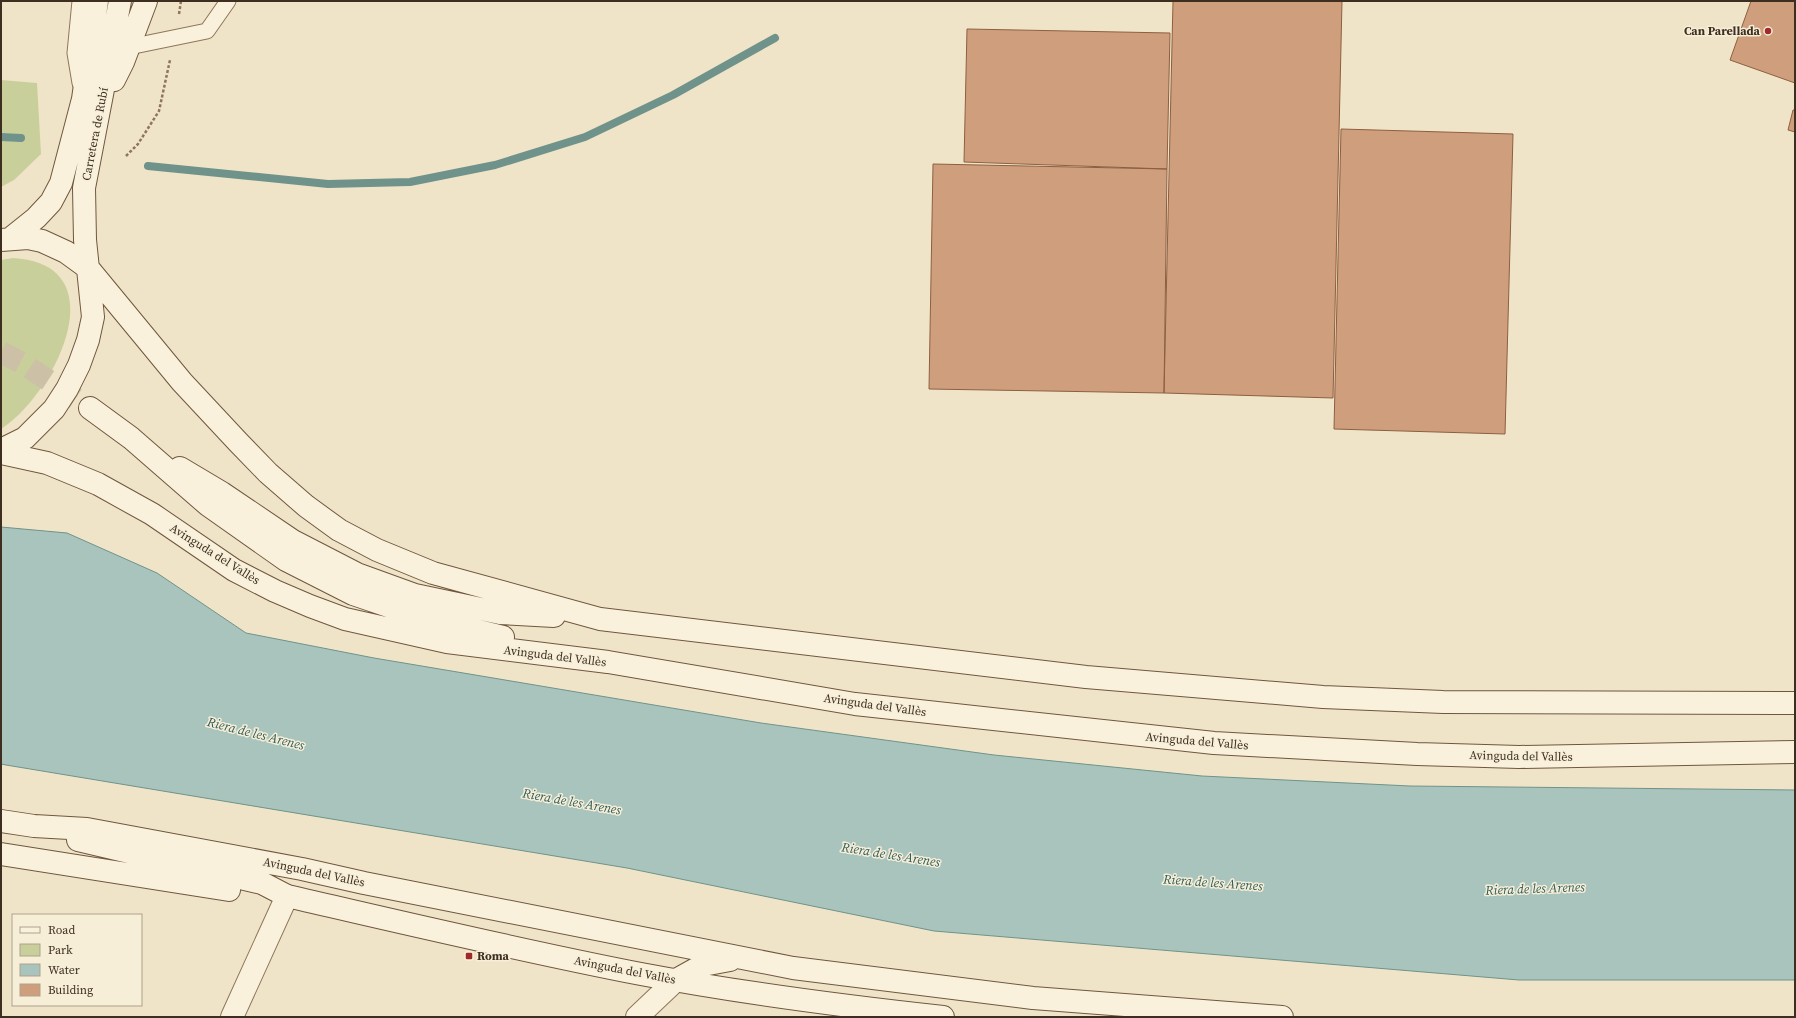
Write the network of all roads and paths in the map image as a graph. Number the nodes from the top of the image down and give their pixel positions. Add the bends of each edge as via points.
1 (80, 1) edge
2 (97, 1) edge
3 (120, 1) edge
4 (146, 1) edge
5 (181, 1) edge
6 (228, 1) edge
7 (175, 37) junction
8 (129, 47) junction
9 (92, 102) junction
10 (126, 156) dead end
11 (6, 239) edge
12 (88, 277) junction
13 (90, 408) tunnel mouth
14 (131, 438) junction
15 (1, 450) edge
16 (1, 453) edge
17 (600, 619) junction
18 (608, 662) junction
19 (1789, 700) edge
20 (1795, 752) edge
21 (1, 821) edge
22 (34, 826) junction
23 (1, 854) edge
24 (287, 896) junction
25 (745, 959) junction
26 (676, 980) junction
27 (232, 1017) edge
28 (637, 1017) edge
29 (943, 1017) edge
30 (1282, 1017) edge

1 - 9 lane via 75,53
2 - 9 main road, Carretera de Rubí
3 - 9 main road, Carretera de Rubí
4 - 8 main road
5 - 7 path
6 - 7 lane via 207,31
7 - 8 lane
7 - 10 path via 159,111 138,144
8 - 9 main road
9 - 11 main road, Carretera de Rubí via 61,183 51,202 36,218
9 - 12 main road, Carretera de Rubí via 83,218
11 - 12 main road via 28,238 42,241 66,252
12 - 15 main road, Carretera de Rubí via 93,317 79,365 67,389 54,409 34,430 25,438
12 - 17 main road via 268,473 339,530 376,550 433,573
13 - 14 main road
14 - 17 main road via 222,493 292,541 357,574 415,595 500,613
14 - 18 main road via 214,510 286,560 353,594 421,617
16 - 18 main road, Avinguda del Vallès via 47,463 98,484 152,514 234,570 276,591 345,619 447,642
17 - 19 main road via 1078,676 1315,696 1443,702
18 - 20 main road, Avinguda del Vallès via 855,704 1214,743 1519,757
21 - 22 main road, Avinguda del Vallès
22 - 24 main road, Avinguda del Vallès via 89,844 262,883
22 - 25 main road, Avinguda del Vallès via 87,829 295,867
23 - 24 main road, Avinguda del Vallès via 199,884 265,897
24 - 26 main road, Avinguda del Vallès via 516,949
24 - 27 main road
25 - 26 main road via 703,965
25 - 30 main road, Avinguda del Vallès via 793,968 1033,998
26 - 28 main road
26 - 29 main road, Avinguda del Vallès via 860,1008

